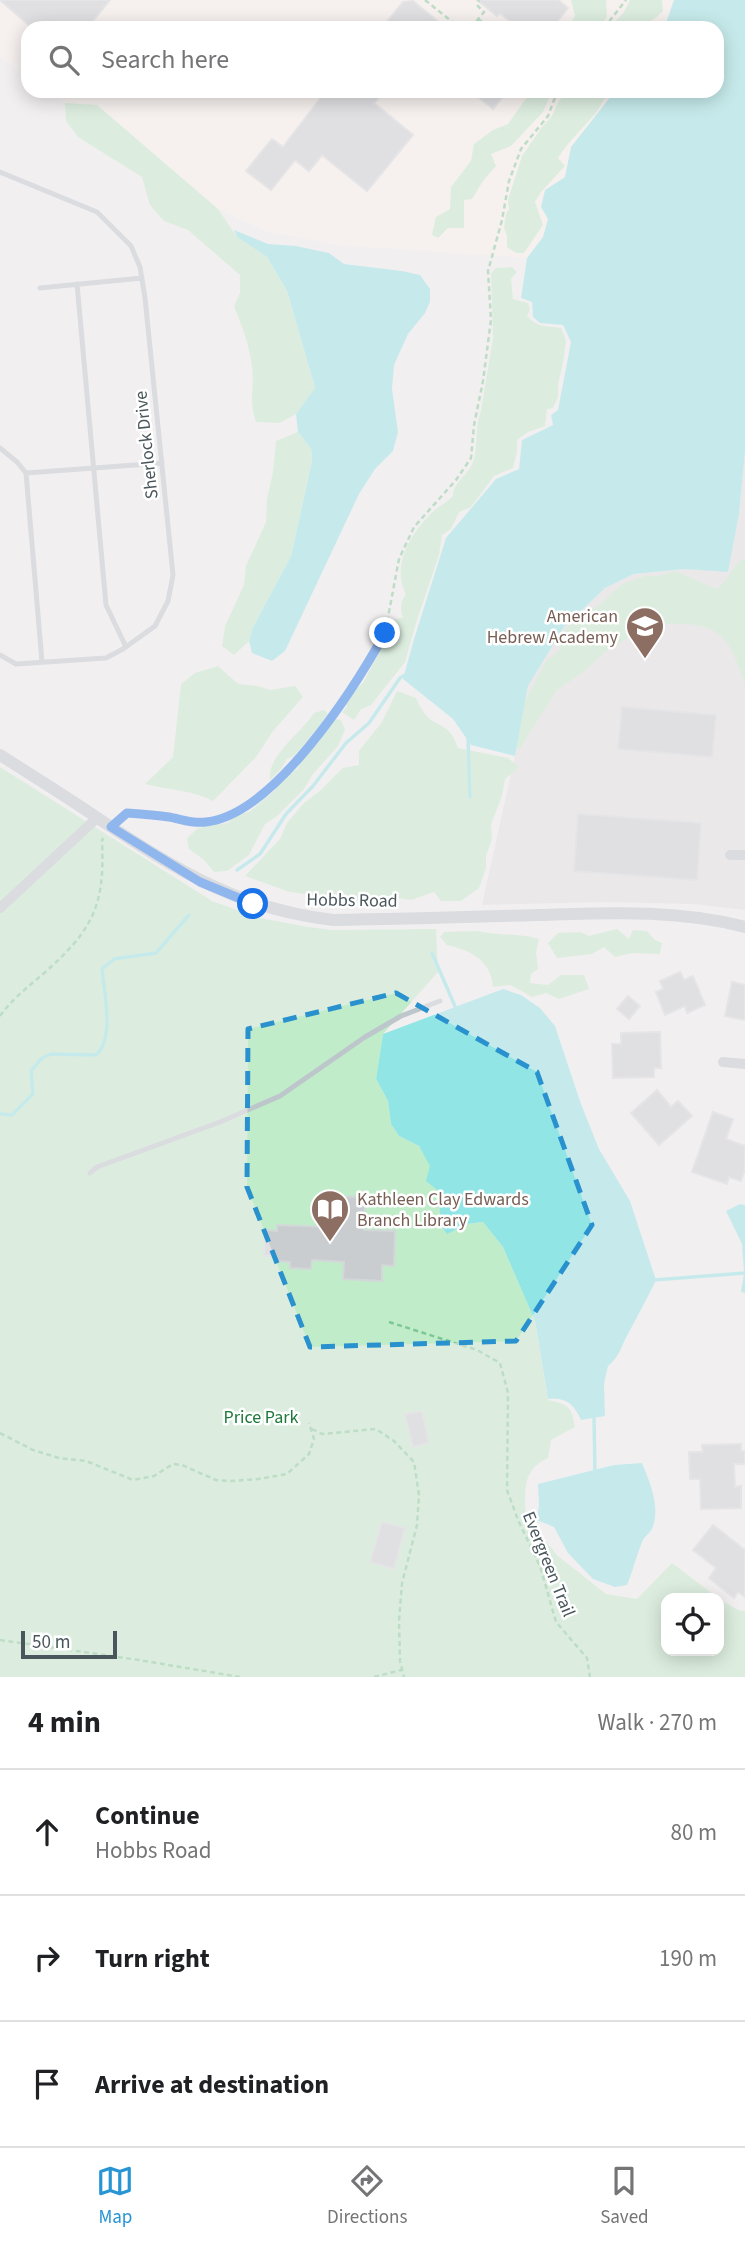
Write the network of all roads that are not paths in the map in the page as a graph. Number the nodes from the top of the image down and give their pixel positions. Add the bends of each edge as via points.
1 (0, 172) edge
2 (142, 278) junction
3 (77, 284) junction
4 (40, 288) dead end
5 (0, 448) edge
6 (162, 463) junction
7 (94, 468) junction
8 (26, 473) junction
9 (126, 647) junction
10 (0, 655) edge
11 (42, 662) junction
12 (0, 755) edge
13 (98, 817) junction
14 (730, 855) dead end
15 (745, 855) edge
16 (0, 908) edge
17 (745, 927) edge
18 (440, 1001) dead end
19 (723, 1062) dead end
20 (745, 1064) edge
21 (90, 1173) dead end

1 - 2 lane, Sherlock Drive via 97,212 131,246
2 - 3 lane
2 - 6 lane, Sherlock Drive
3 - 4 lane
3 - 7 lane
5 - 8 lane
6 - 7 lane
6 - 9 lane, Sherlock Drive via 173,575 169,601 155,626
7 - 8 lane
7 - 9 lane via 106,604
8 - 11 lane
9 - 11 lane, Sherlock Drive via 106,658
10 - 11 lane, Sherlock Drive via 16,664
12 - 13 street, Hobbs Road
13 - 16 street
13 - 17 street, Hobbs Road via 200,882 298,916 333,920 617,912 671,914
14 - 15 street
18 - 21 lane via 365,1037 280,1096
19 - 20 street

